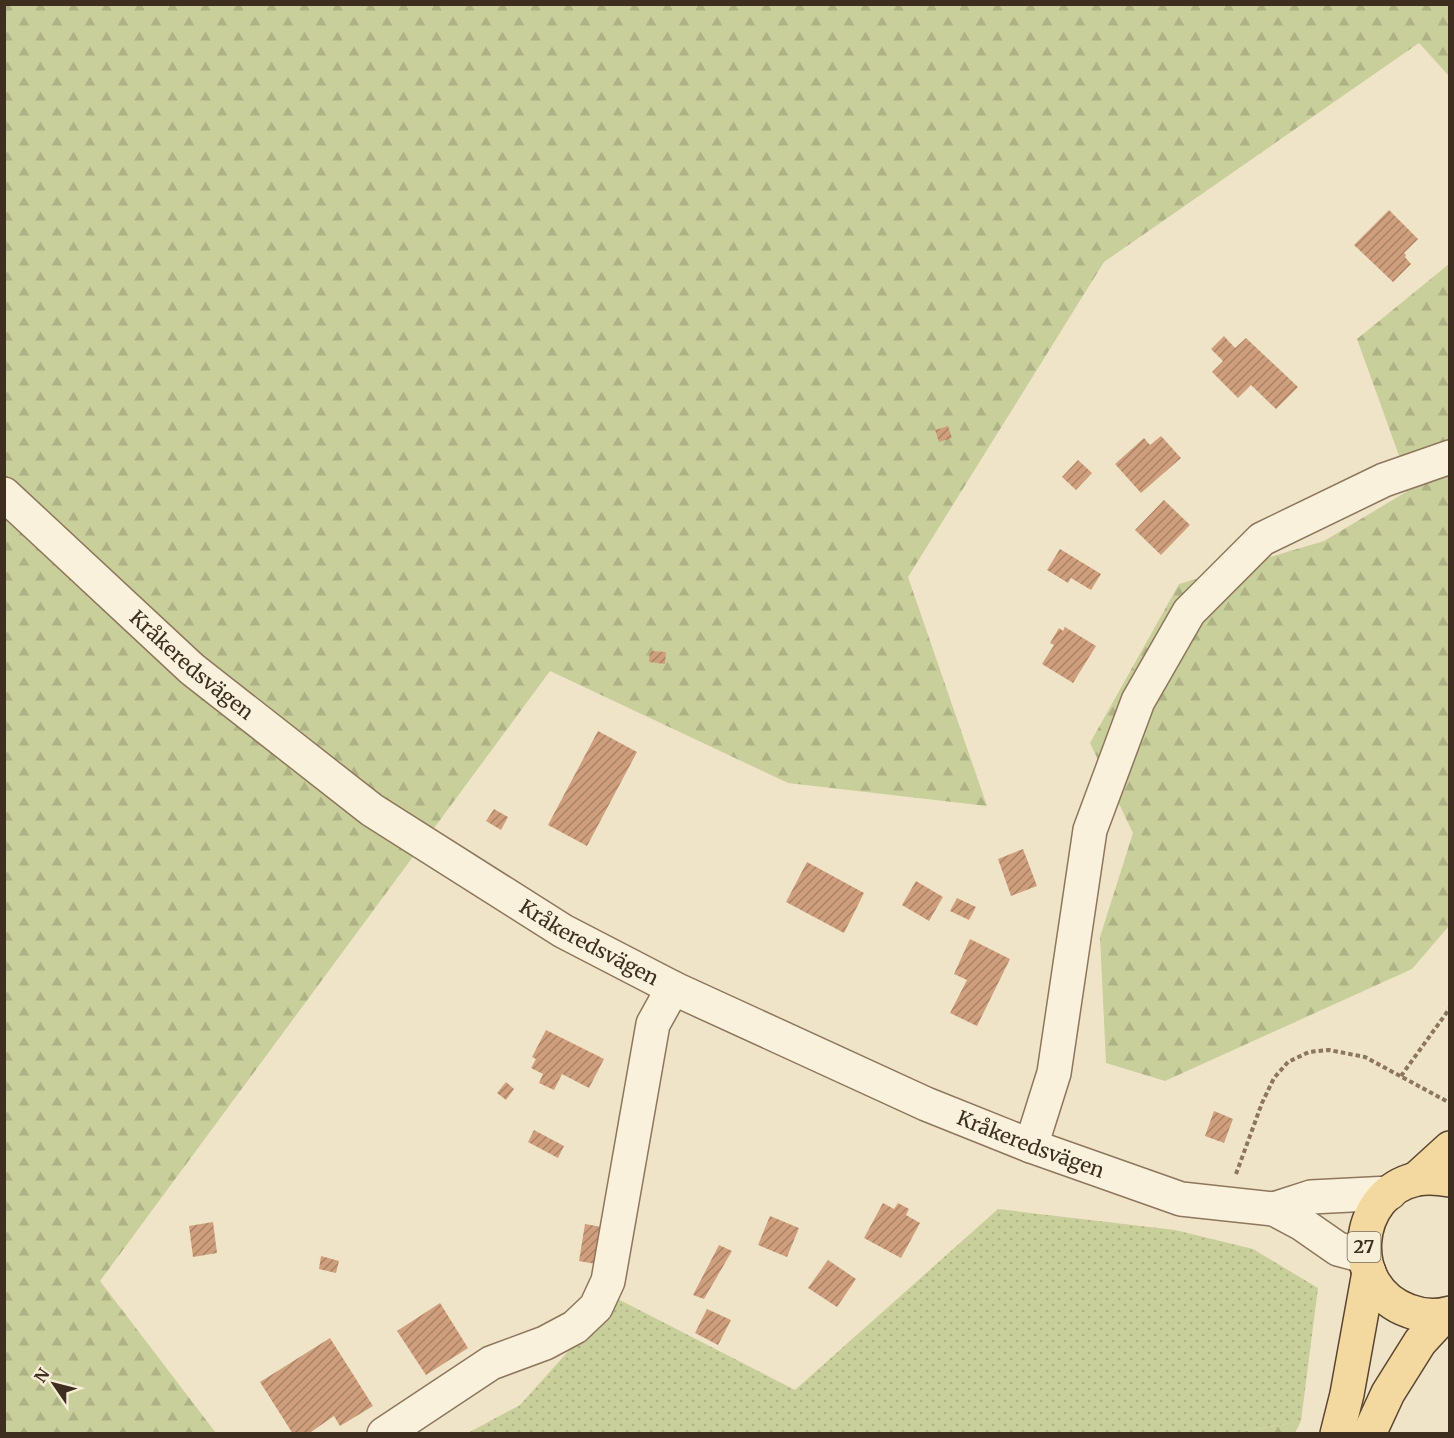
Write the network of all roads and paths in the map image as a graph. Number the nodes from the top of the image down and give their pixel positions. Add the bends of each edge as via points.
1 (1449, 457) edge
2 (4, 494) edge
3 (673, 988) junction
4 (1449, 1008) edge
5 (1401, 1076) junction
6 (1449, 1103) edge
7 (1031, 1146) junction
8 (1449, 1148) edge
9 (1449, 1180) edge
10 (1403, 1186) junction
11 (1229, 1204) junction
12 (1274, 1209) junction
13 (1366, 1264) junction
14 (1447, 1314) edge
15 (384, 1434) edge
16 (1338, 1434) edge
17 (1370, 1434) edge

1 - 7 street via 1384,480 1262,538 1189,612 1138,700 1090,830 1054,1073
2 - 3 street, Kråkeredsvägen via 192,669 372,810 563,931
3 - 7 street, Kråkeredsvägen via 926,1104
3 - 15 street via 653,1024 608,1281 596,1307 575,1327 491,1363
4 - 5 path
5 - 6 path
5 - 11 path via 1365,1057 1329,1050 1309,1052 1288,1062 1274,1077 1262,1103 1238,1164
7 - 11 street, Kråkeredsvägen via 1181,1199
8 - 10 main road, 27
9 - 10 main road via 1434,1178
10 - 12 street via 1311,1197
10 - 13 main road, 27 via 1377,1206 1369,1221 1364,1238
11 - 12 street, Kråkeredsvägen
12 - 13 street
13 - 14 main road, 27 via 1375,1285 1394,1304 1418,1314
13 - 16 main road, 27
14 - 17 main road, 27 via 1420,1342 1388,1393

